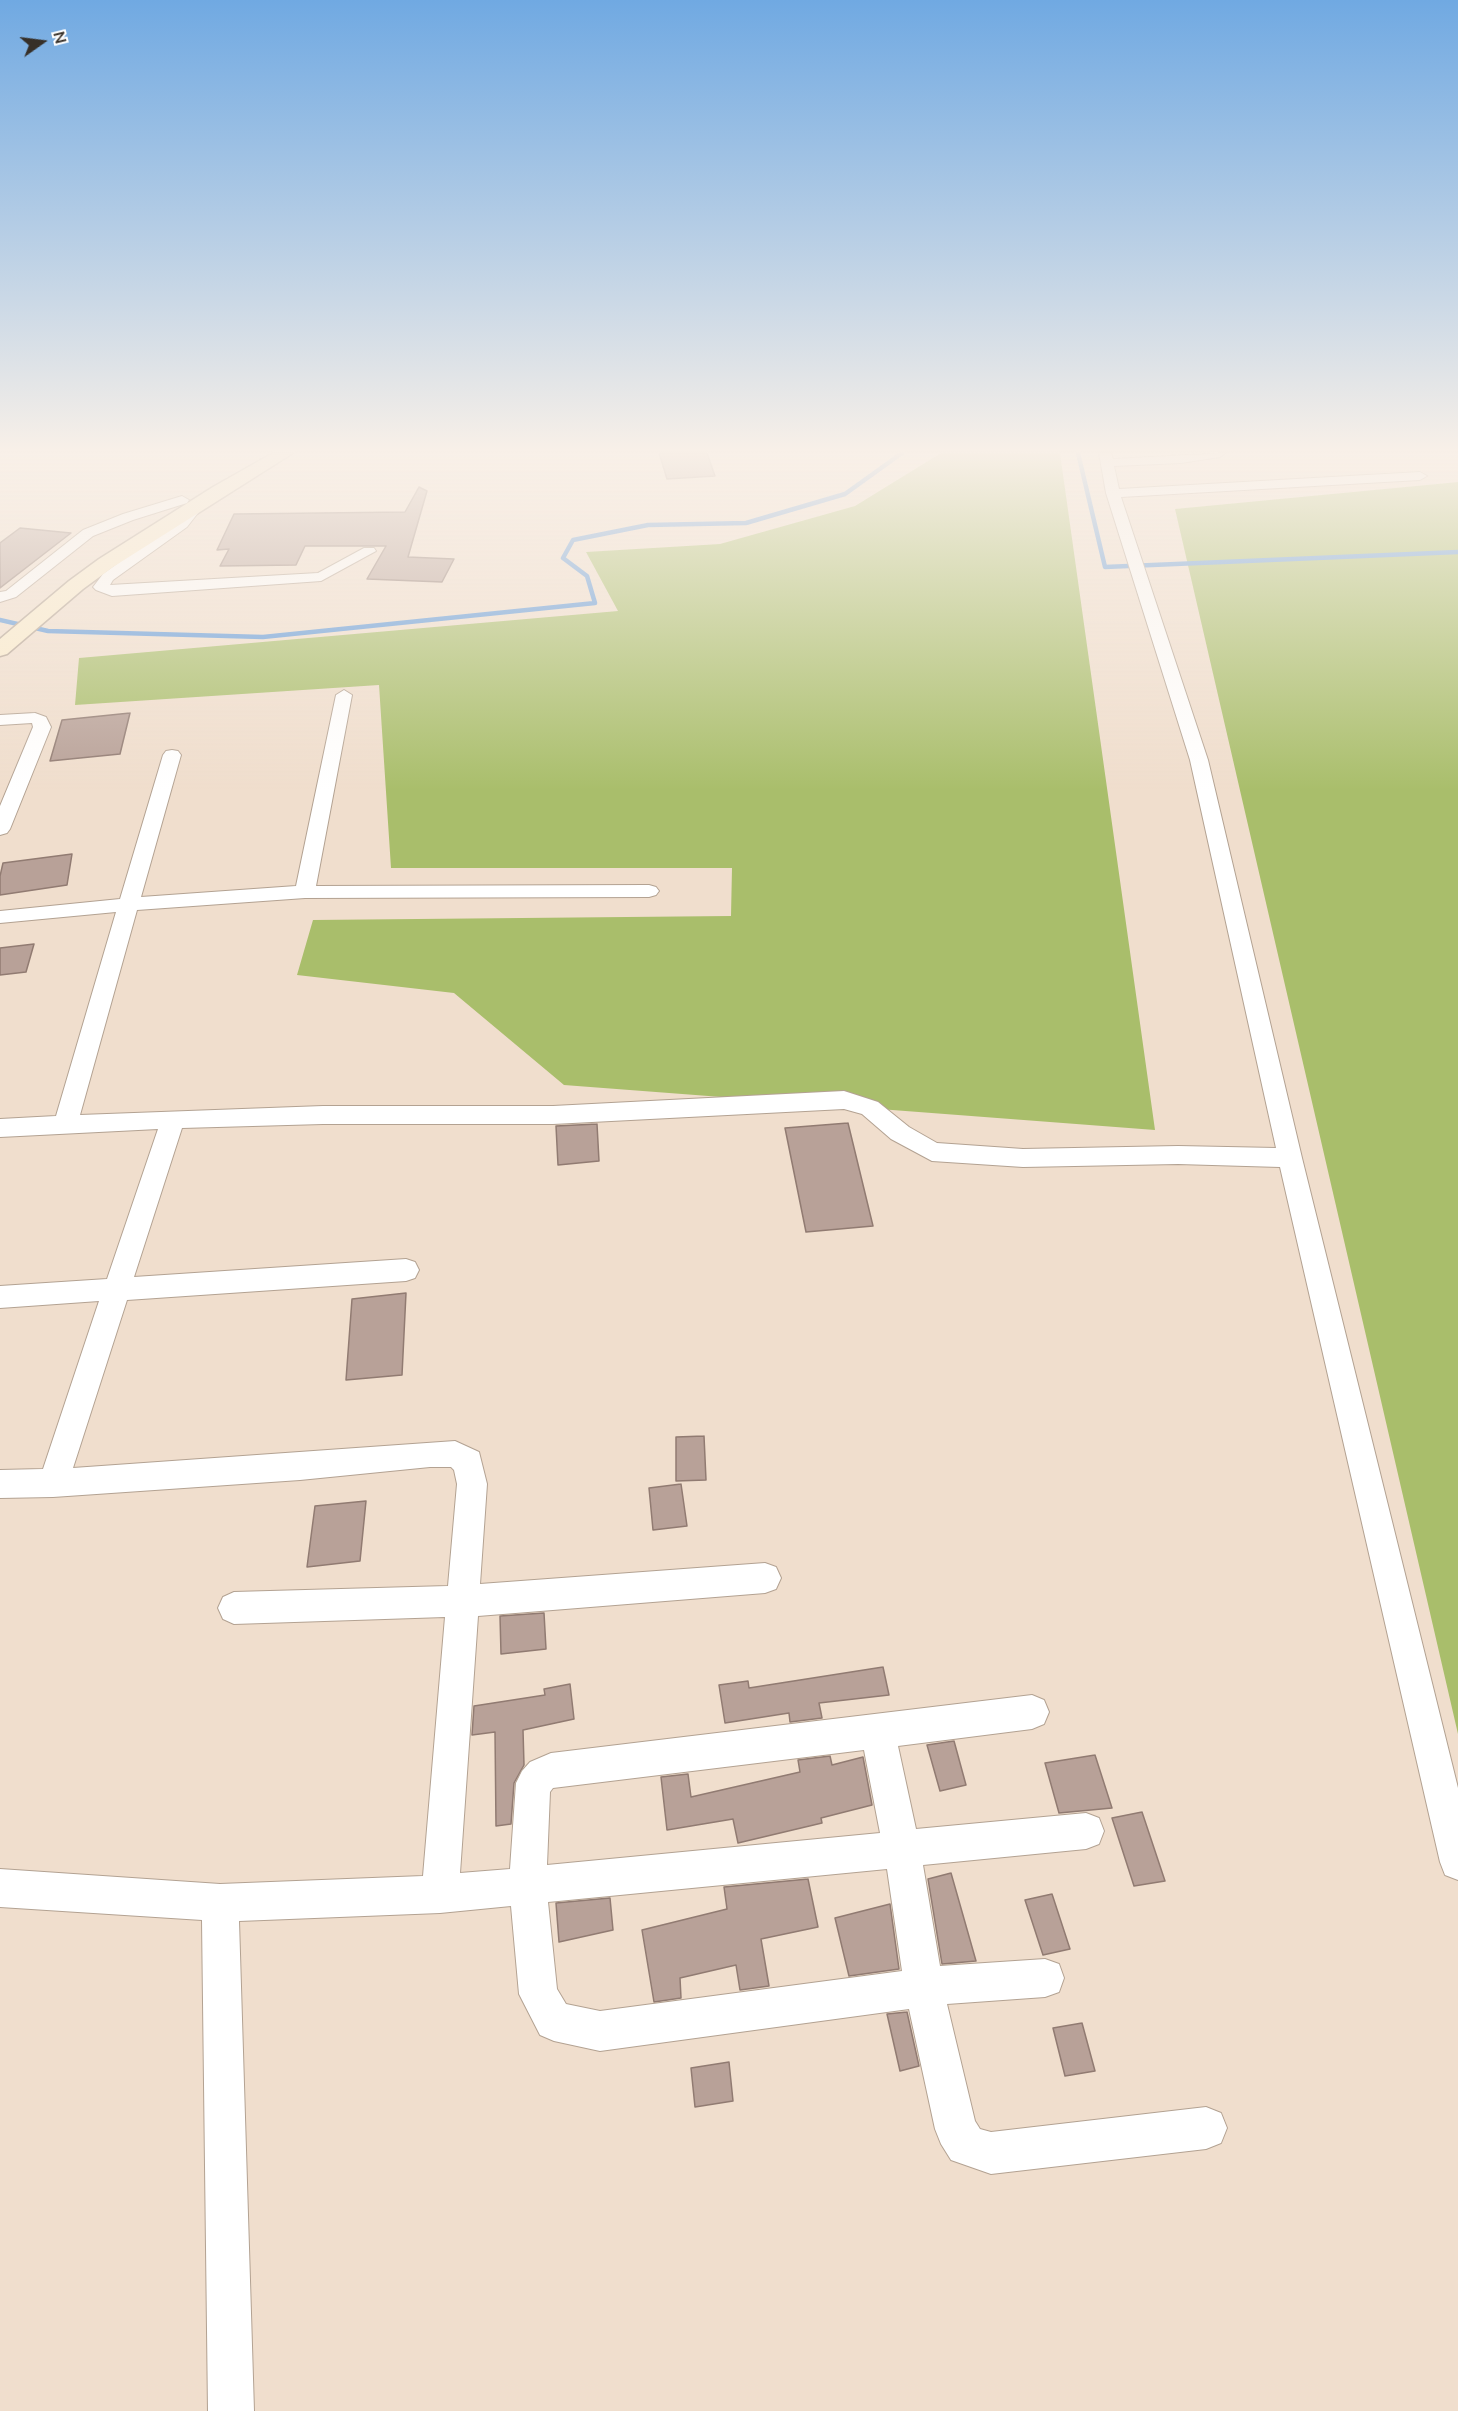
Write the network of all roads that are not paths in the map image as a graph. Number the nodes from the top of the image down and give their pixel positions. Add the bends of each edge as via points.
1 (45, 566) edge
2 (75, 566) edge
3 (103, 566) edge
4 (124, 566) edge
5 (342, 566) edge
6 (1137, 566) edge
7 (0, 597) edge
8 (0, 626) edge
9 (0, 651) edge
10 (344, 695) dead end
11 (0, 720) edge
12 (171, 755) dead end
13 (0, 829) edge
14 (649, 891) dead end
15 (305, 892) junction
16 (129, 904) junction
17 (0, 917) edge
18 (173, 1119) junction
19 (65, 1125) junction
20 (0, 1128) edge
21 (1290, 1158) junction
22 (406, 1270) dead end
23 (116, 1290) junction
24 (0, 1297) edge
25 (53, 1483) junction
26 (0, 1484) edge
27 (765, 1578) dead end
28 (464, 1601) junction
29 (234, 1608) dead end
30 (1032, 1712) dead end
31 (878, 1732) junction
32 (1086, 1831) dead end
33 (903, 1850) junction
34 (1458, 1862) edge
35 (528, 1886) junction
36 (0, 1888) edge
37 (440, 1894) junction
38 (219, 1903) junction
39 (1045, 1978) dead end
40 (924, 1988) junction
41 (1206, 2127) dead end
42 (231, 2411) edge

1 - 7 street via 11,594
2 - 8 street
3 - 9 street
4 - 5 street via 100,587 112,591 321,577
6 - 21 street via 1199,760
10 - 15 street
11 - 13 street via 35,718 42,727
12 - 16 street
14 - 15 street
15 - 16 street
16 - 17 street
16 - 19 street
18 - 19 street
18 - 21 street via 554,1115 844,1100 870,1108 900,1133 932,1152 1023,1158
18 - 23 street
19 - 20 street
21 - 34 street
22 - 23 street
23 - 24 street
23 - 25 street
25 - 26 street
25 - 28 street via 455,1454 468,1462 472,1484
27 - 28 street
28 - 29 street
28 - 37 street
30 - 31 street
31 - 33 street
31 - 35 street via 542,1774 532,1791
32 - 33 street
33 - 35 street
33 - 40 street
35 - 37 street
35 - 40 street via 538,1994 554,2021 600,2031
36 - 38 street
37 - 38 street
38 - 42 street
39 - 40 street
40 - 41 street via 956,2129 966,2145 991,2153

